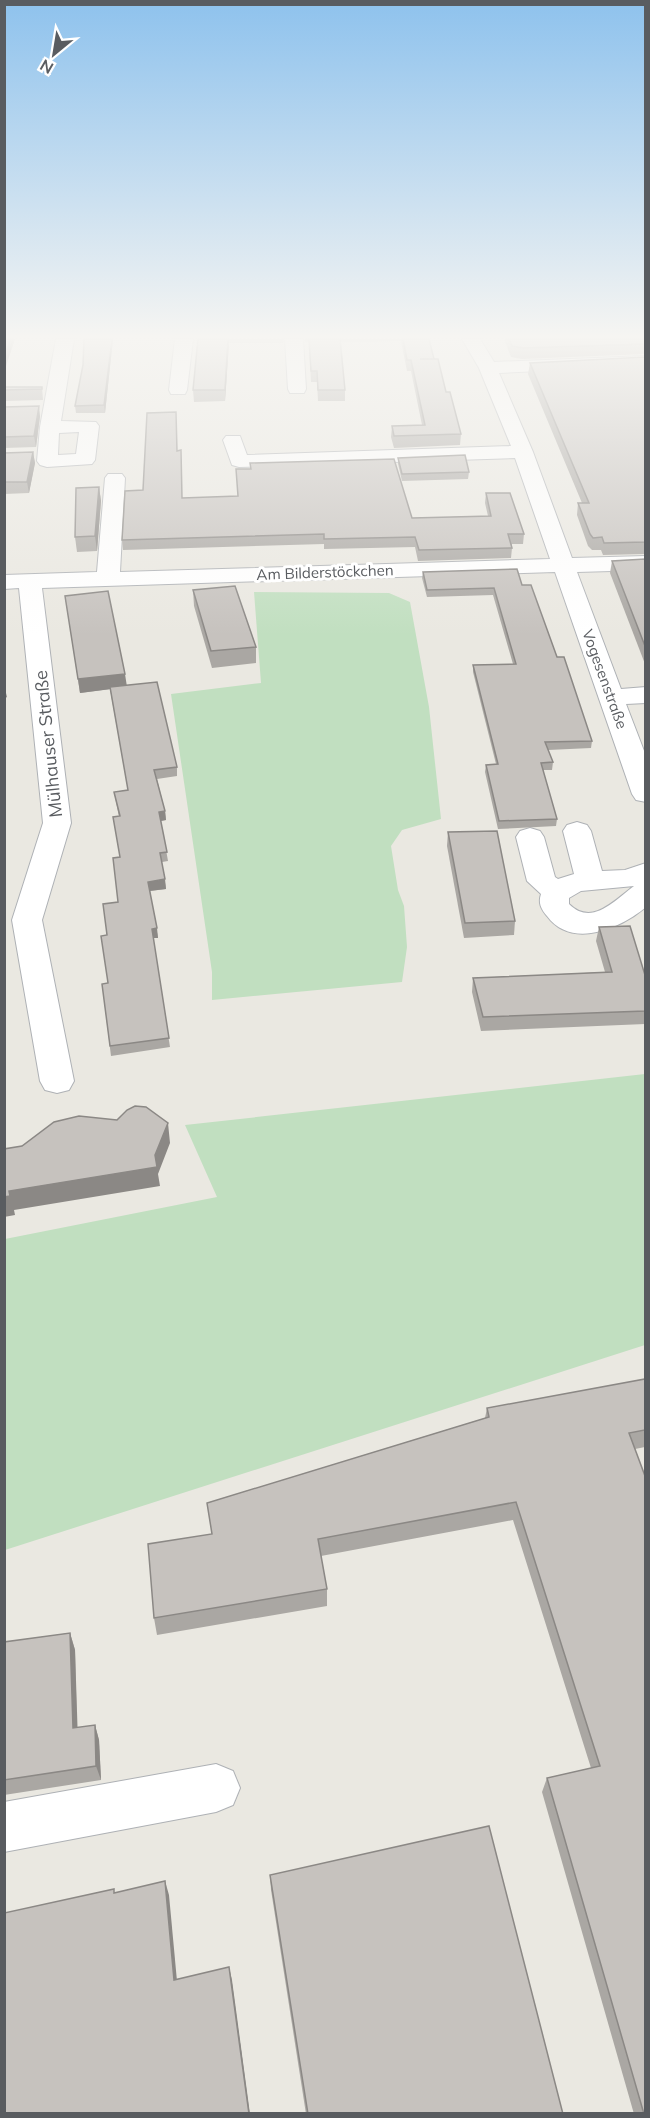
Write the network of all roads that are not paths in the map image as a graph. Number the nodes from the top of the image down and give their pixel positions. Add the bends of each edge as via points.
1 (49, 438) edge
2 (88, 438) edge
3 (517, 438) edge
4 (233, 440) dead end
5 (523, 452) junction
6 (26, 455) edge
7 (47, 455) junction
8 (115, 478) dead end
9 (645, 563) edge
10 (564, 565) junction
11 (108, 579) junction
12 (17, 582) edge
13 (645, 695) edge
14 (612, 697) junction
15 (645, 794) edge
16 (577, 831) dead end
17 (530, 837) dead end
18 (645, 872) edge
19 (590, 882) junction
20 (557, 892) junction
21 (645, 892) edge
22 (57, 1081) dead end
23 (216, 1788) dead end
24 (4, 1827) edge

1 - 7 street
2 - 7 street via 85,460 46,461
3 - 5 street, Vogesenstraße
4 - 5 street via 238,461
5 - 10 street, Vogesenstraße
6 - 7 street
8 - 11 street
9 - 10 street, Am Bilderstöckchen
10 - 11 street, Am Bilderstöckchen
10 - 14 street, Vogesenstraße
11 - 12 street, Am Bilderstöckchen
12 - 22 street, Mülhauser Straße via 57,823 27,920
13 - 14 street
14 - 15 street, Vogesenstraße
16 - 19 street
17 - 20 street via 542,881
18 - 19 street
19 - 20 street via 563,887
20 - 21 street via 557,910 566,918 589,924 613,917
23 - 24 street

